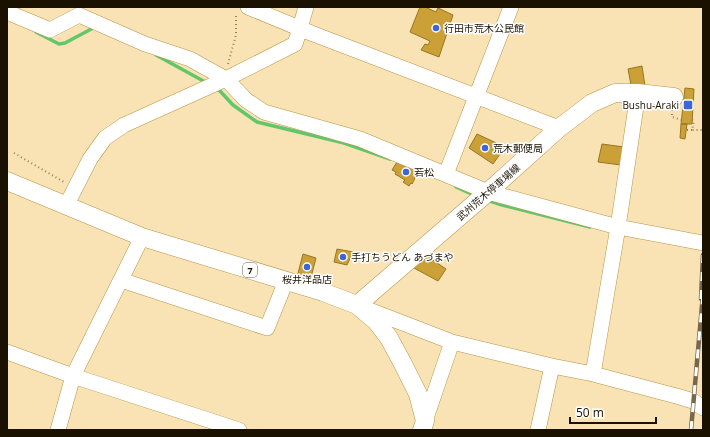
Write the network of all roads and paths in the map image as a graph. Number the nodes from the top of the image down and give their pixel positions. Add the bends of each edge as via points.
1 (236, 7) edge
2 (248, 7) edge
3 (306, 7) edge
4 (511, 7) edge
5 (9, 13) edge
6 (300, 28) junction
7 (226, 78) junction
8 (638, 93) junction
9 (476, 96) junction
10 (674, 97) dead end
11 (692, 120) dead end
12 (559, 128) junction
13 (686, 130) dead end
14 (692, 130) junction
15 (703, 130) edge
16 (14, 153) dead end
17 (446, 174) junction
18 (7, 181) edge
19 (75, 188) junction
20 (488, 192) junction
21 (66, 206) junction
22 (618, 227) junction
23 (142, 237) junction
24 (703, 243) edge
25 (121, 280) junction
26 (286, 281) junction
27 (357, 305) junction
28 (452, 342) junction
29 (7, 352) edge
30 (552, 366) junction
31 (593, 374) junction
32 (73, 376) junction
33 (703, 408) edge
34 (424, 425) edge
35 (58, 430) edge
36 (239, 430) edge
37 (538, 430) edge

1 - 7 path via 236,35
2 - 6 street
3 - 6 street
4 - 9 street
5 - 7 street via 50,30 79,15 145,44 190,59
6 - 7 street via 294,44
6 - 9 street
7 - 17 street via 246,100 264,112 360,140
7 - 19 street via 124,125 105,138 90,159
8 - 10 main road, 武州荒木停車場線
8 - 12 main road, 武州荒木停車場線 via 615,93 592,103
8 - 22 street
9 - 12 street
9 - 17 street
11 - 14 path
12 - 20 main road, 武州荒木停車場線
13 - 14 path
14 - 15 path
16 - 19 path
17 - 20 street
18 - 21 main road, 7
19 - 21 street
20 - 22 street
20 - 27 main road, 武州荒木停車場線
21 - 23 main road, 7
22 - 24 street
22 - 31 street
23 - 25 street
23 - 26 main road, 7
25 - 26 street via 267,328
25 - 32 street
26 - 27 main road, 7
27 - 28 street
27 - 34 main road, 7 via 376,321 389,338 418,394
28 - 30 street
28 - 34 street
29 - 32 street
30 - 31 street
30 - 37 street
31 - 33 street via 680,397
32 - 35 street
32 - 36 street

